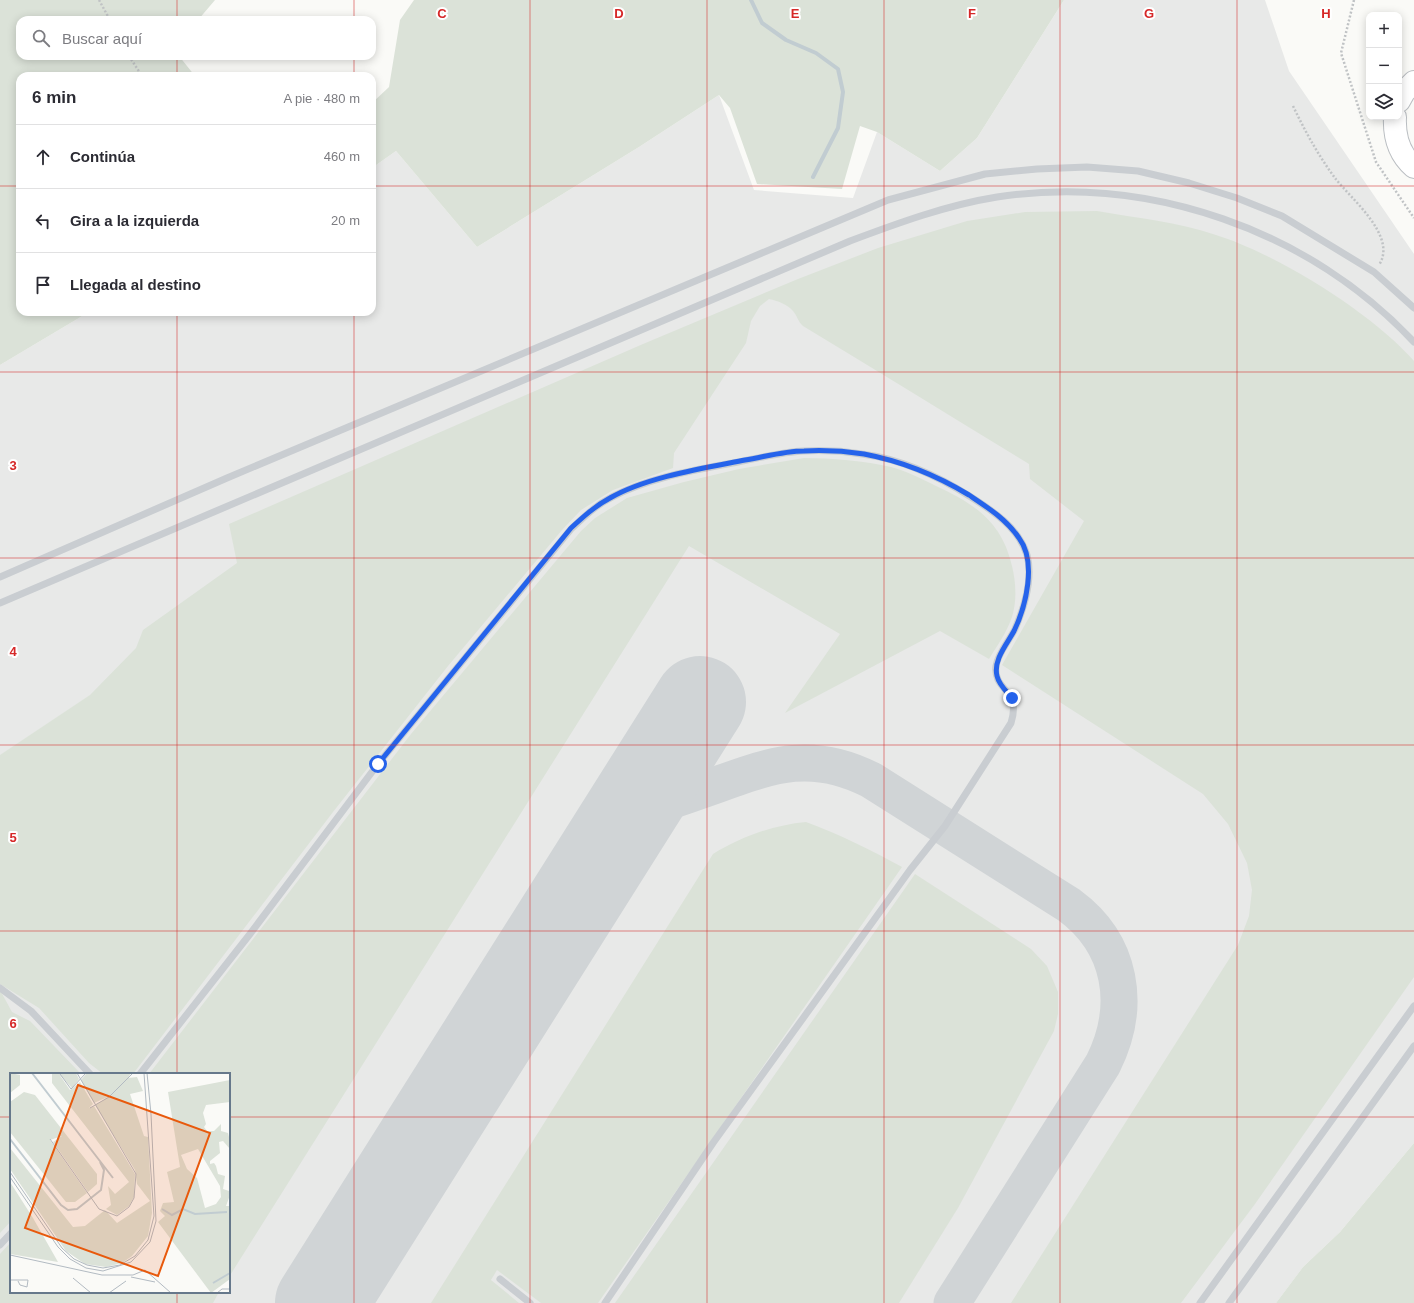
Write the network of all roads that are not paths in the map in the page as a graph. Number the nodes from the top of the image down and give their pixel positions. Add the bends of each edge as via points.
1 (1414, 82) edge
2 (1402, 96) edge
3 (1394, 120) edge
4 (1414, 167) edge
5 (1414, 308) edge
6 (1414, 342) edge
7 (0, 577) edge
8 (0, 603) edge
9 (0, 988) edge
10 (1414, 1006) edge
11 (1414, 1046) edge
12 (89, 1073) edge
13 (141, 1073) edge
14 (10, 1233) edge
15 (0, 1245) edge
16 (500, 1279) dead end
17 (530, 1303) edge
18 (605, 1303) edge
19 (1200, 1303) edge
20 (1229, 1303) edge

1 - 2 main road
3 - 4 main road via 1396,141
5 - 7 lane via 1374,272 1282,216 1189,182 1138,172 1087,167 985,174 874,205 227,478
6 - 8 lane via 1394,321 1361,294 1312,259 1270,237 1222,219 1180,205 1128,195 1039,193 997,198 946,209 850,241
9 - 12 lane via 31,1011
10 - 19 lane
11 - 20 lane
13 - 18 lane via 378,764 571,528 592,509 630,488 692,470 802,451 863,454 905,464 932,475 959,489 1003,520 1020,539 1027,555 1029,571 1026,593 1015,629 996,668 999,683 1012,698 1014,714 1011,722 945,826 910,870 713,1143
14 - 15 lane
16 - 17 lane

